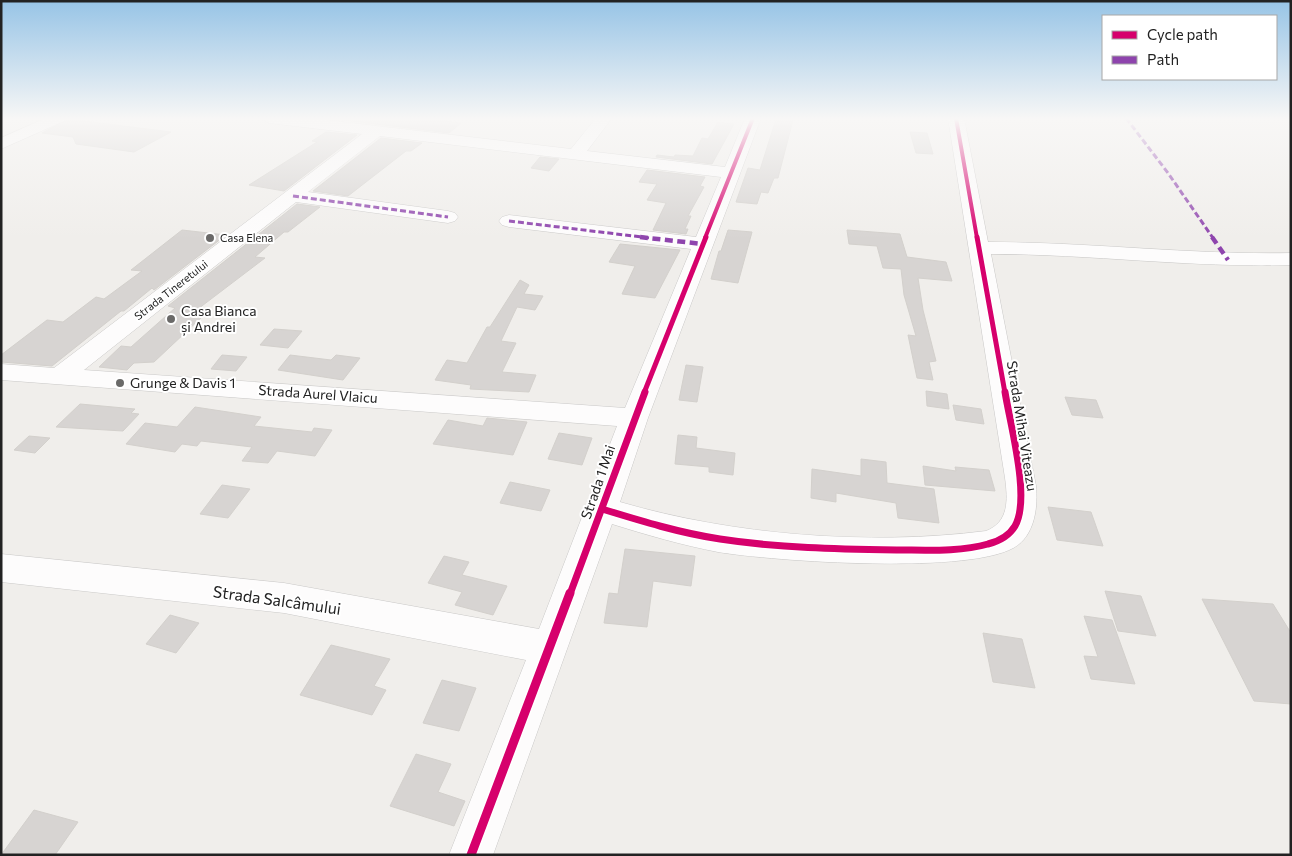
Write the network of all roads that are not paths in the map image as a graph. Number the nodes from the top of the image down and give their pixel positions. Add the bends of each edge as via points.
1 (342, 158) edge
2 (600, 158) edge
3 (736, 158) edge
4 (963, 158) edge
5 (730, 173) junction
6 (293, 196) junction
7 (448, 217) dead end
8 (509, 222) dead end
9 (702, 244) junction
10 (978, 248) junction
11 (1291, 259) edge
12 (1, 372) edge
13 (61, 375) junction
14 (634, 418) junction
15 (602, 510) junction
16 (1, 568) edge
17 (550, 648) junction
18 (471, 855) edge

1 - 6 street, Strada Tineretului
2 - 5 street
3 - 5 street, Strada 1 Mai
4 - 10 street, Strada Mihai Viteazu
5 - 9 street, Strada 1 Mai
6 - 7 street
6 - 13 street, Strada Tineretului
8 - 9 street
9 - 14 street, Strada 1 Mai
10 - 11 street via 1045,248 1210,260
10 - 15 street, Strada Mihai Viteazu via 1022,493 1018,524 1004,539 977,547 924,550 800,547 722,539 660,527
12 - 13 street, Strada Aurel Vlaicu
13 - 14 street, Strada Aurel Vlaicu
14 - 15 street, Strada 1 Mai
15 - 17 street, Strada 1 Mai
16 - 17 street, Strada Salcâmului via 284,598
17 - 18 street, Strada 1 Mai

